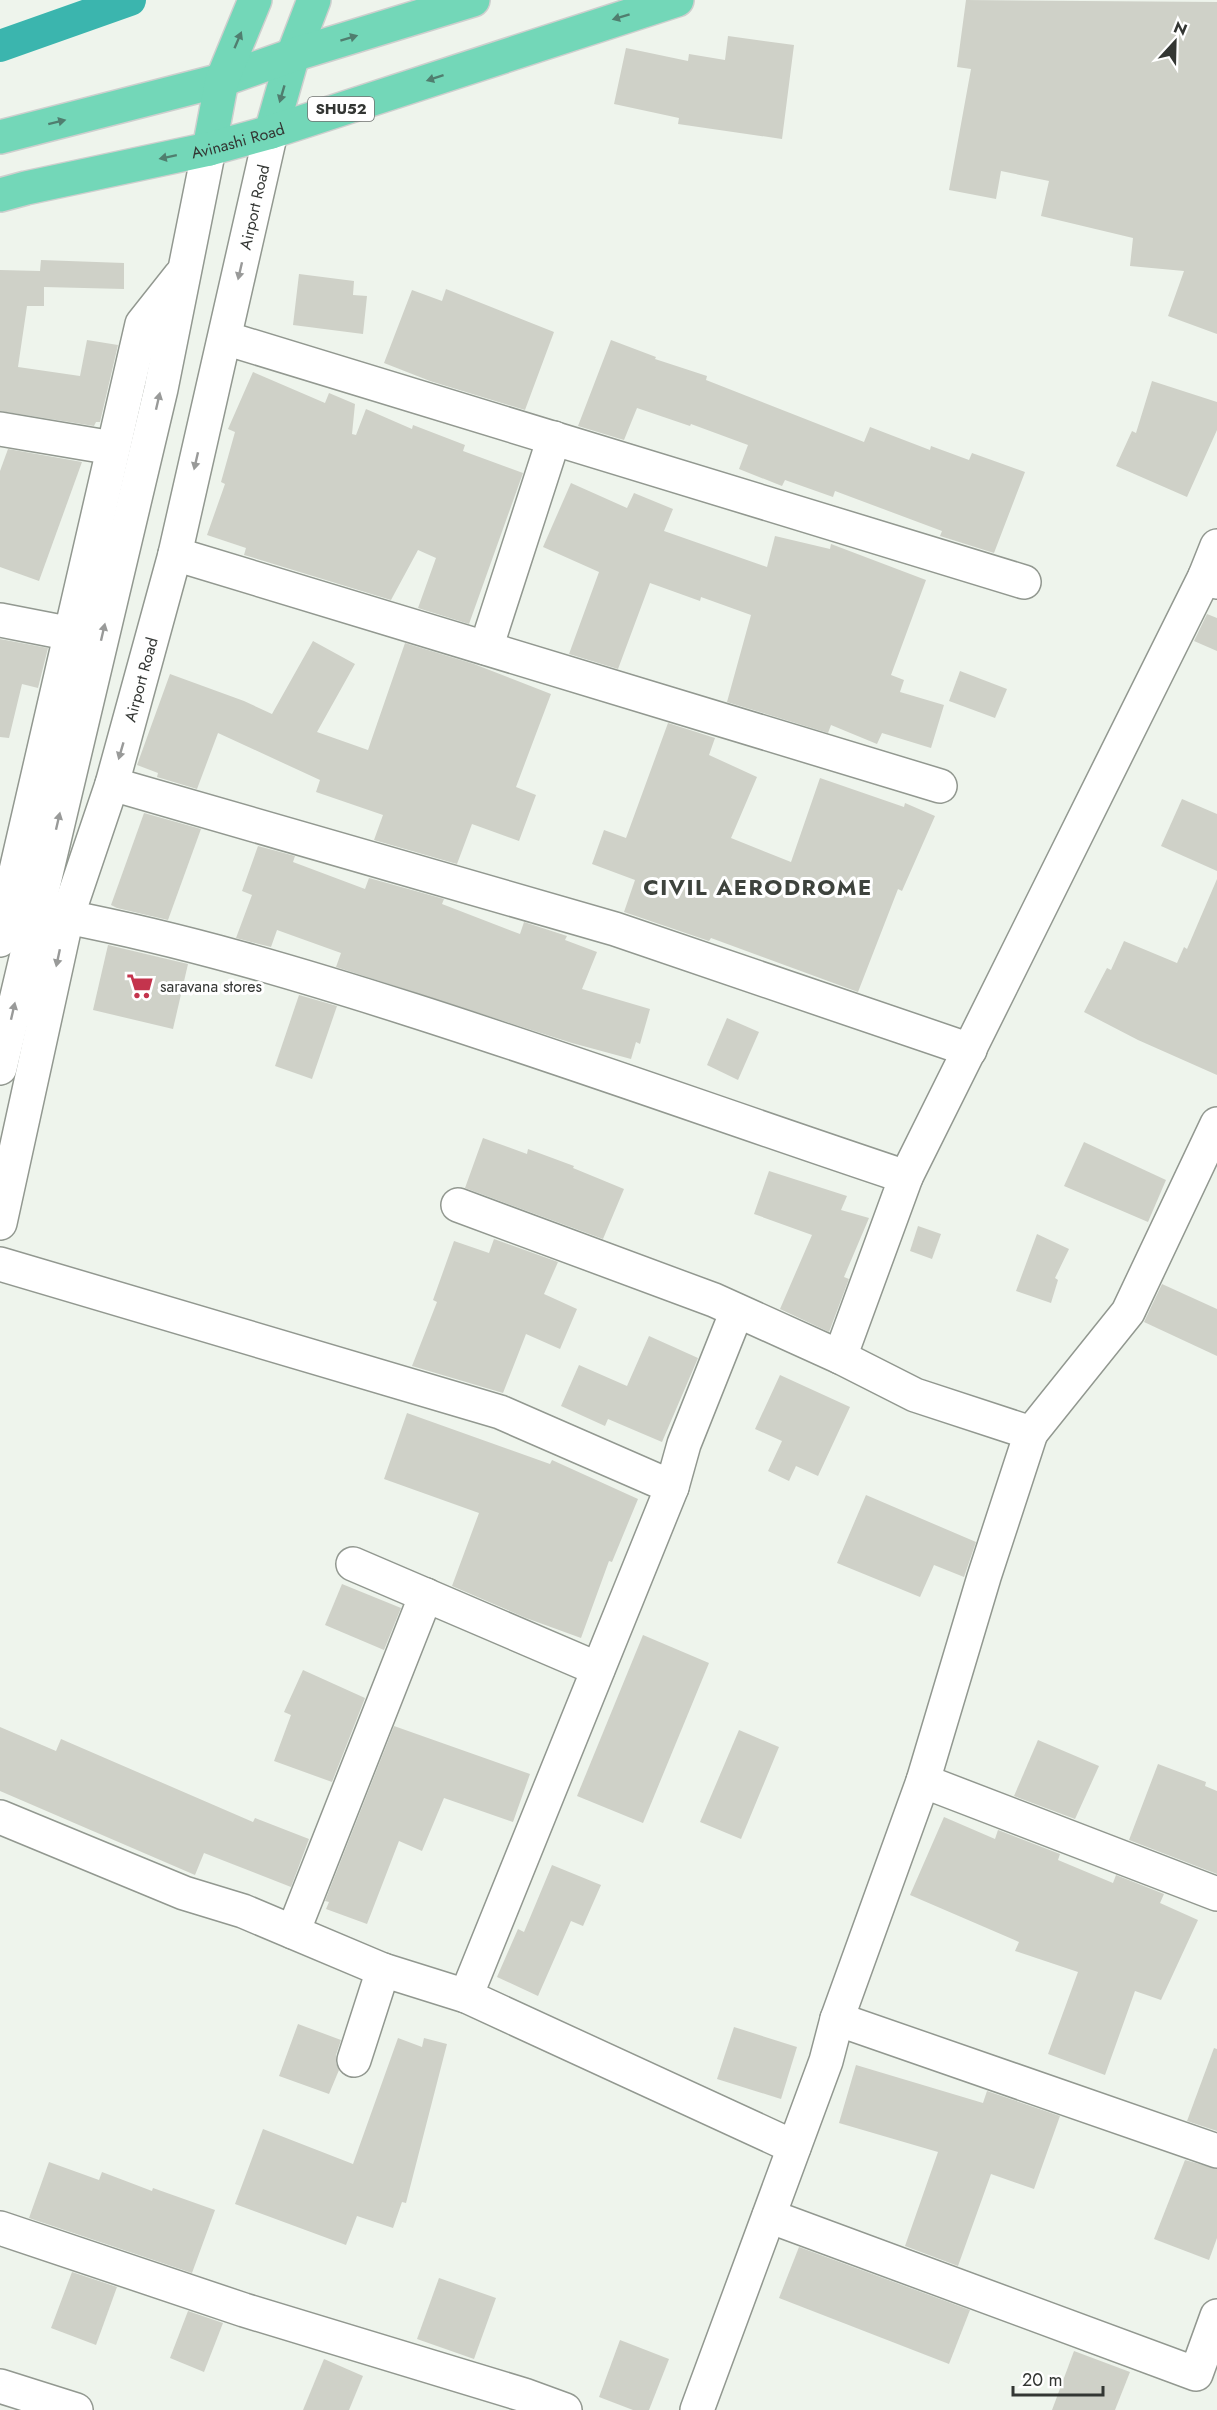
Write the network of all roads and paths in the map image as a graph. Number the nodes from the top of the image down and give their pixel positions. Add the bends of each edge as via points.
1 (255, 0) edge
2 (314, 0) edge
3 (472, 0) edge
4 (677, 0) edge
5 (293, 55) junction
6 (222, 80) junction
7 (271, 132) junction
8 (0, 137) edge
9 (209, 149) junction
10 (0, 195) edge
11 (183, 272) junction
12 (225, 338) junction
13 (0, 429) edge
14 (554, 438) junction
15 (113, 448) junction
16 (1217, 546) edge
17 (175, 554) junction
18 (1211, 579) edge
19 (1024, 582) dead end
20 (0, 620) edge
21 (72, 634) junction
22 (486, 648) junction
23 (112, 784) junction
24 (940, 786) dead end
25 (67, 917) junction
26 (0, 940) edge
27 (970, 1050) junction
28 (0, 1068) edge
29 (1217, 1124) edge
30 (906, 1178) junction
31 (458, 1205) dead end
32 (0, 1223) edge
33 (0, 1264) edge
34 (737, 1311) junction
35 (840, 1357) junction
36 (1031, 1432) junction
37 (672, 1487) junction
38 (353, 1564) dead end
39 (426, 1595) junction
40 (598, 1669) junction
41 (923, 1781) junction
42 (0, 1817) edge
43 (1217, 1894) edge
44 (293, 1932) junction
45 (383, 1970) junction
46 (466, 1996) junction
47 (837, 2019) junction
48 (354, 2060) dead end
49 (794, 2147) junction
50 (1217, 2151) edge
51 (769, 2216) junction
52 (0, 2228) edge
53 (1217, 2316) edge
54 (1207, 2377) edge
55 (0, 2386) edge
56 (76, 2410) edge
57 (565, 2410) edge
58 (697, 2410) edge

6 -> 1 main road
2 - 5 main road
5 -> 3 main road
4 -> 7 main road, Avinashi Road / SHU52
5 - 6 main road
5 -> 7 main road
8 -> 6 main road
6 - 9 main road
7 - 9 main road, Avinashi Road / SHU52
7 -> 12 street, Airport Road
9 -> 10 main road, Avinashi Road / SHU52
9 - 11 street
11 - 15 street via 142,324
28 -> 11 street via 161,389
12 - 14 street
12 -> 17 street, Airport Road
13 - 15 street
14 - 19 street
14 - 22 street
15 - 21 street
16 - 18 street
17 - 22 street
17 -> 23 street, Airport Road
18 - 27 street
20 - 21 street
21 - 26 street
22 - 24 street
23 - 25 street, Airport Road
23 - 27 street via 615,929
25 - 30 street via 143,932 323,982 555,1056
25 -> 32 street, Airport Road
27 - 30 street
29 - 36 street via 1128,1312
30 - 35 street
31 - 34 street
33 - 37 street via 500,1412
34 - 35 street
34 - 37 street via 684,1444
35 - 36 street via 915,1395
36 - 41 street
37 - 40 street
38 - 39 street
39 - 40 street
39 - 44 street
40 - 46 street
41 - 43 street
41 - 47 street
42 - 44 street via 184,1893
44 - 45 street
45 - 46 street
45 - 48 street
46 - 49 street
47 - 49 street
47 - 50 street
49 - 51 street
51 - 54 street
51 - 58 street
52 - 57 street via 244,2310
53 - 54 street
55 - 56 street

